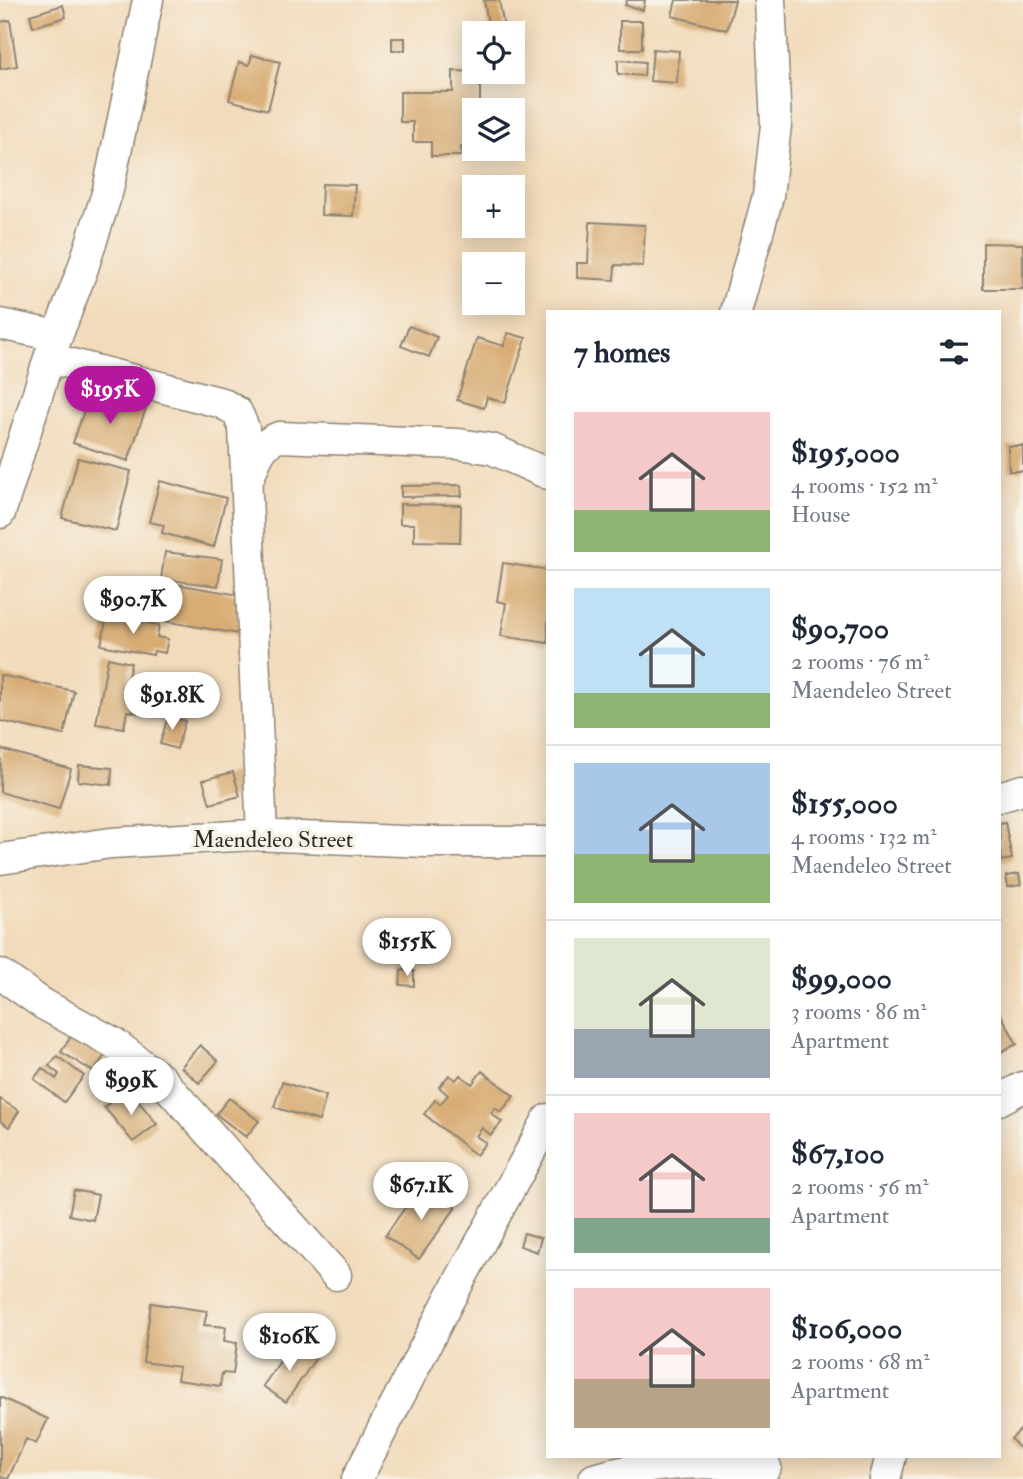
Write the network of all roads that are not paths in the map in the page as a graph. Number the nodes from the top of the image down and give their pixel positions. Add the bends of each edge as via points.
1 (148, 0) edge
2 (770, 0) edge
3 (737, 310) edge
4 (0, 324) edge
5 (53, 347) junction
6 (546, 473) edge
7 (246, 483) junction
8 (0, 513) edge
9 (1023, 790) edge
10 (1001, 796) edge
11 (262, 835) junction
12 (546, 842) edge
13 (0, 859) edge
14 (0, 974) edge
15 (1023, 1087) edge
16 (1001, 1099) edge
17 (546, 1123) edge
18 (336, 1275) dead end
19 (890, 1458) edge
20 (766, 1467) edge
21 (356, 1479) edge
22 (594, 1479) edge
23 (885, 1479) edge

1 - 5 street via 108,190
2 - 3 street via 776,125 769,184
4 - 5 street
5 - 7 street via 237,412 244,428
5 - 8 street
6 - 7 street via 492,449 459,444 279,437 260,452
7 - 11 street
9 - 10 street
11 - 12 street, Maendeleo Street
11 - 13 street, Maendeleo Street via 111,843
14 - 18 street via 114,1044 161,1079
15 - 16 street
17 - 21 street
19 - 23 street
20 - 22 street via 686,1462

